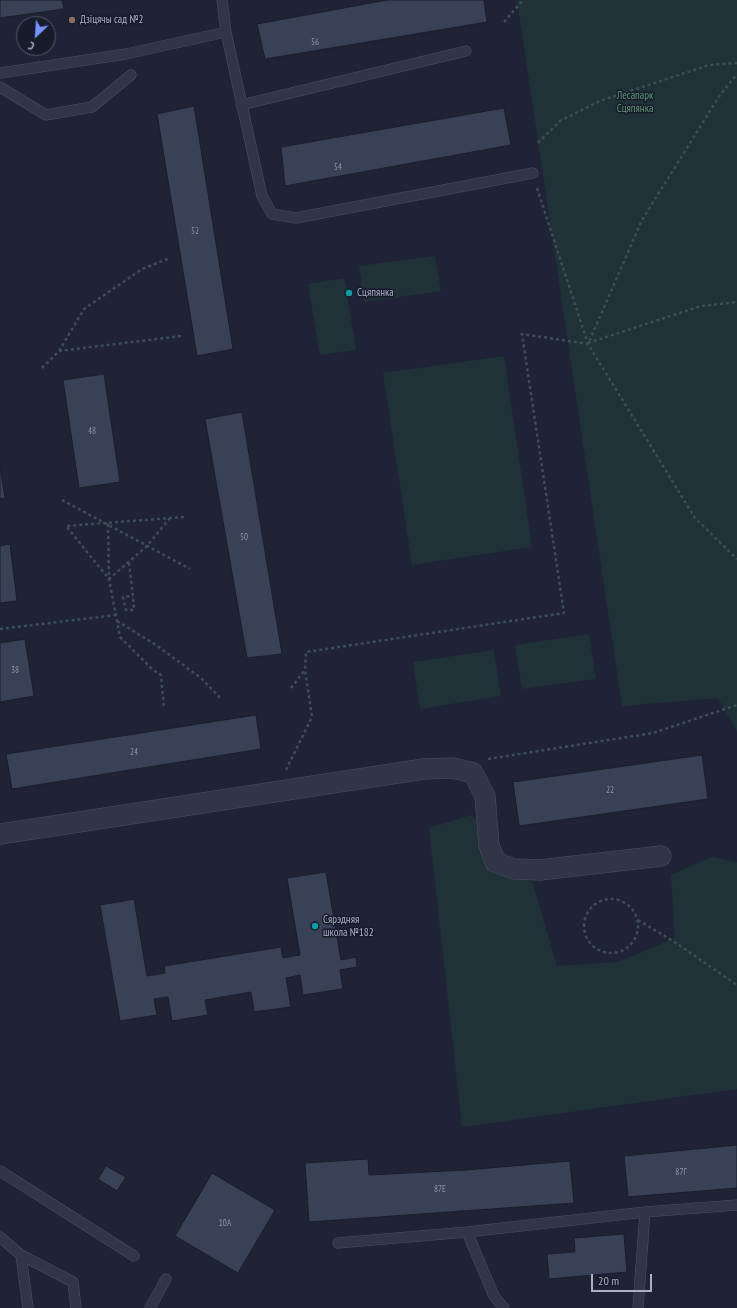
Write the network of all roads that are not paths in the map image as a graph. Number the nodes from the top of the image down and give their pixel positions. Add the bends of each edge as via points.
1 (222, 0) edge
2 (226, 32) junction
3 (466, 51) dead end
4 (0, 73) edge
5 (131, 75) dead end
6 (0, 87) edge
7 (241, 105) junction
8 (533, 174) road end
9 (0, 834) edge
10 (661, 856) dead end
11 (0, 1171) edge
12 (737, 1205) edge
13 (645, 1212) junction
14 (467, 1232) junction
15 (0, 1237) edge
16 (338, 1243) dead end
17 (21, 1254) junction
18 (134, 1256) dead end
19 (166, 1280) dead end
20 (28, 1308) edge
21 (76, 1308) edge
22 (150, 1308) edge
23 (504, 1308) edge
24 (638, 1308) edge

1 - 2 lane
2 - 4 lane via 126,54
2 - 7 lane
3 - 7 lane
5 - 6 lane via 92,107 46,115
7 - 8 lane via 262,196 272,214 296,218
9 - 10 street via 424,770 453,768 473,773 485,796 490,845 495,862 514,870 540,870
11 - 18 lane
12 - 13 lane
13 - 14 lane
13 - 24 lane
14 - 16 lane
14 - 23 lane via 494,1296
15 - 17 lane
17 - 20 lane
17 - 21 lane via 73,1282
19 - 22 lane

